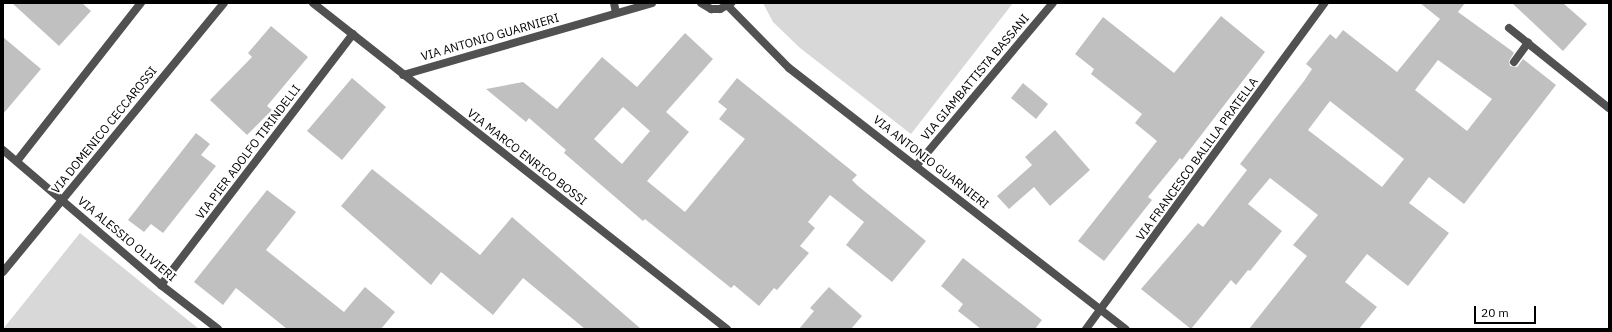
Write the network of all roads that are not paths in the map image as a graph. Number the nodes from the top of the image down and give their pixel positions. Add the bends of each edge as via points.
1 (141, 3) edge
2 (224, 3) edge
3 (313, 3) edge
4 (614, 3) edge
5 (652, 3) edge
6 (701, 3) edge
7 (1052, 3) edge
8 (1325, 3) edge
9 (729, 4) edge
10 (616, 13) junction
11 (1509, 28) dead end
12 (353, 34) junction
13 (1528, 43) junction
14 (1514, 62) dead end
15 (403, 75) junction
16 (1609, 108) edge
17 (3, 150) edge
18 (17, 161) junction
19 (916, 166) junction
20 (62, 199) junction
21 (3, 272) edge
22 (161, 284) junction
23 (1102, 309) junction
24 (218, 329) edge
25 (727, 329) edge
26 (1086, 329) edge
27 (1126, 329) edge

1 - 18 street
2 - 20 street, VIA DOMENICO CECCAROSSI
3 - 12 street, VIA MARCO ENRICO BOSSI
4 - 10 street
5 - 10 street, VIA ANTONIO GUARNIERI
6 - 9 street via 711,9
7 - 19 street, VIA GIAMBATTISTA BASSANI
8 - 23 street, VIA FRANCESCO BALILLA PRATELLA
9 - 19 street, VIA ANTONIO GUARNIERI via 789,68
10 - 15 street, VIA ANTONIO GUARNIERI
11 - 13 street
12 - 15 street, VIA MARCO ENRICO BOSSI
12 - 22 street, VIA PIER ADOLFO TIRINDELLI
13 - 14 street
13 - 16 street
15 - 25 street, VIA MARCO ENRICO BOSSI
17 - 18 street, VIA ALESSIO OLIVIERI
18 - 20 street, VIA ALESSIO OLIVIERI
19 - 23 street, VIA ANTONIO GUARNIERI
20 - 21 street, VIA DOMENICO CECCAROSSI
20 - 22 street, VIA ALESSIO OLIVIERI
22 - 24 street, VIA ALESSIO OLIVIERI
23 - 26 street, VIA FRANCESCO BALILLA PRATELLA
23 - 27 street, VIA ANTONIO GUARNIERI

